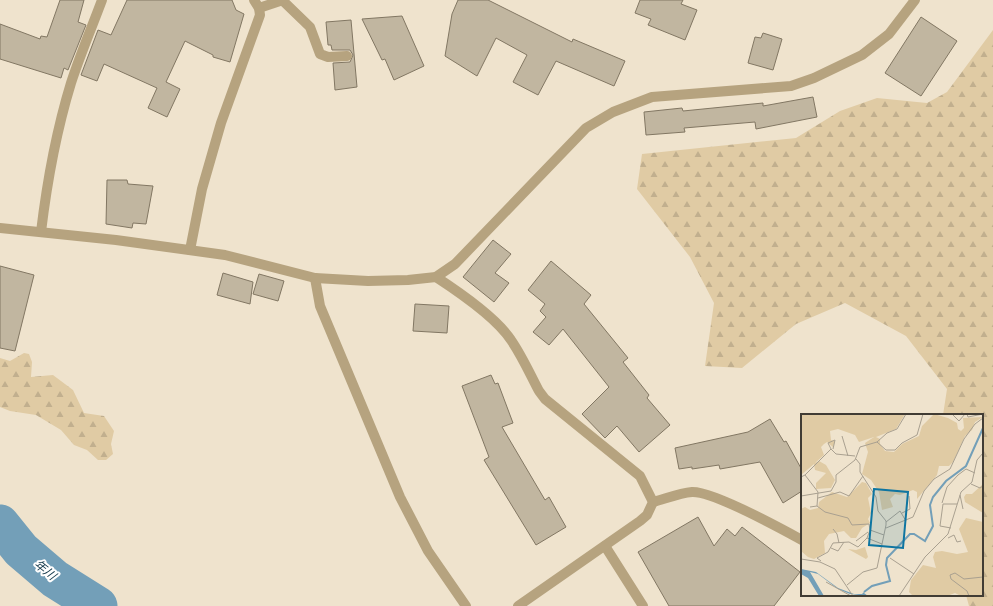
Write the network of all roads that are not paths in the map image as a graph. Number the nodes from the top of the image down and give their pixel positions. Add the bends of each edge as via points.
1 (102, 0) edge
2 (283, 0) edge
3 (915, 0) edge
4 (256, 4) edge
5 (347, 56) dead end
6 (0, 228) edge
7 (41, 232) junction
8 (190, 250) junction
9 (436, 277) junction
10 (315, 278) junction
11 (653, 502) junction
12 (801, 539) edge
13 (605, 546) junction
14 (466, 606) edge
15 (518, 606) edge
16 (643, 606) edge

1 - 7 street via 71,83 58,132 46,187
2 - 4 street
2 - 5 street via 310,27 320,54 328,57
3 - 9 street via 888,34 862,55 814,78 792,86 652,97 612,112 586,128 455,264
4 - 8 street via 260,15 221,122 202,189
6 - 7 street
7 - 8 street
8 - 10 street via 225,255
9 - 10 street via 368,281
9 - 11 street via 460,293 511,338 545,399 640,476
10 - 14 street via 320,306 400,497 428,551
11 - 12 street via 692,492 705,494
11 - 13 street via 647,515
13 - 15 street
13 - 16 street

